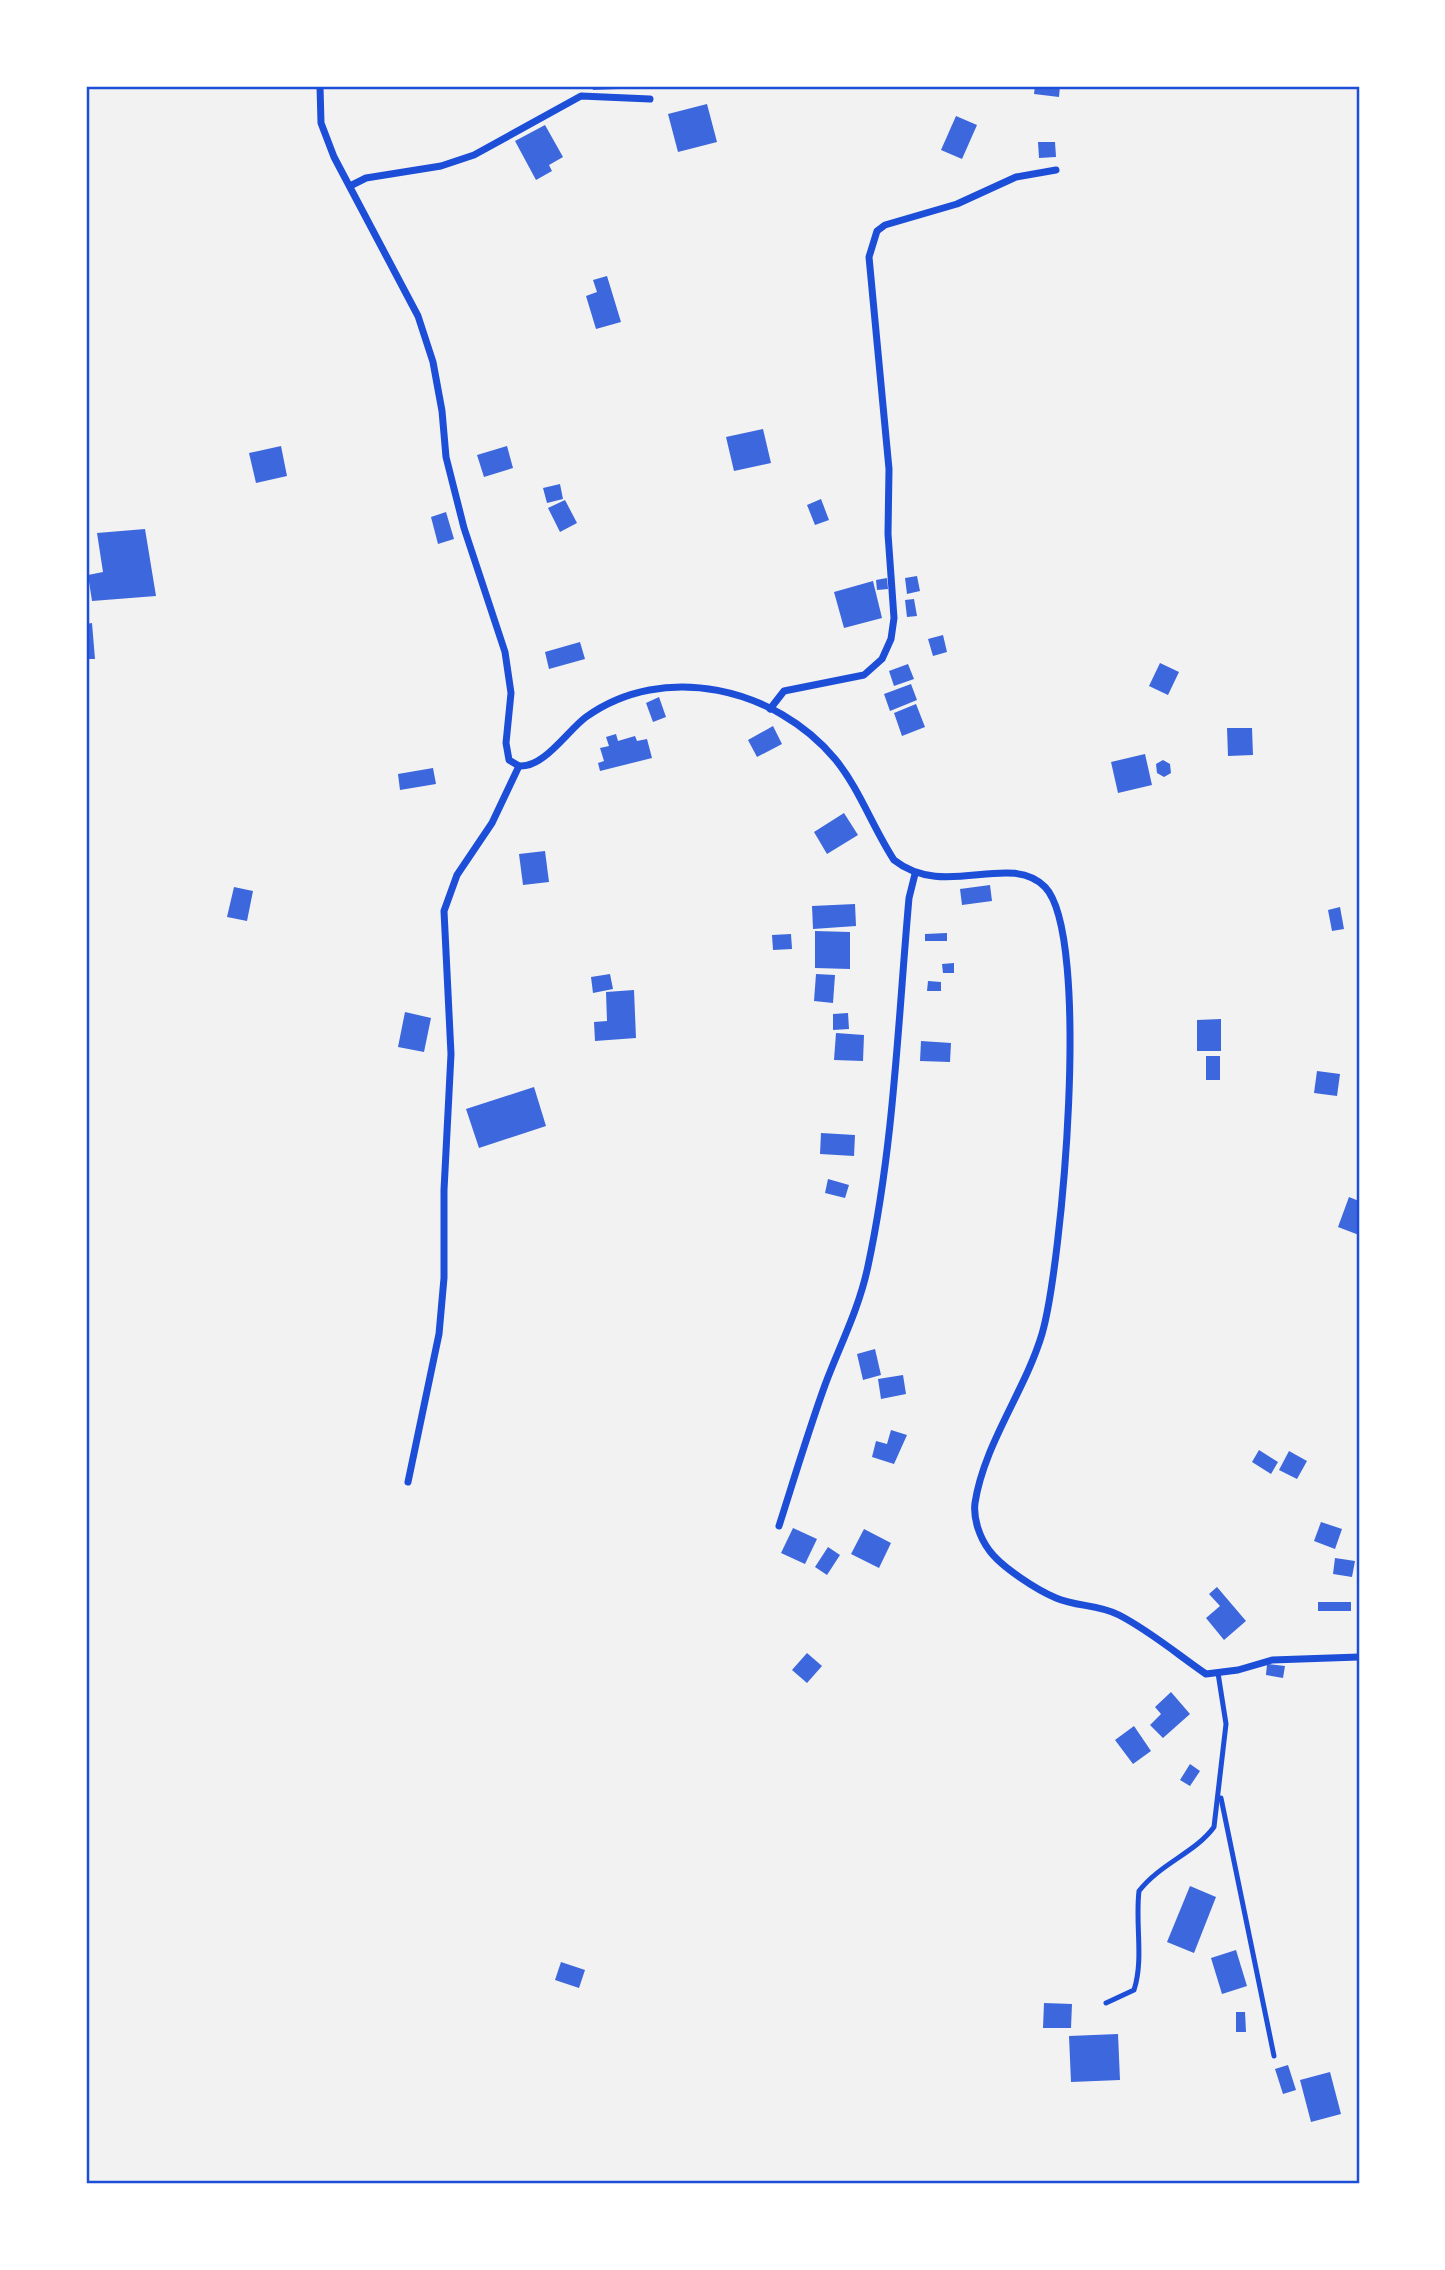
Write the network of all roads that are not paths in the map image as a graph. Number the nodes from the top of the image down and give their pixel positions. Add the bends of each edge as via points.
1 (320, 86) edge
2 (650, 99) dead end
3 (1056, 170) dead end
4 (350, 186) junction
5 (769, 709) junction
6 (519, 766) junction
7 (915, 874) junction
8 (408, 1482) dead end
9 (779, 1526) dead end
10 (1359, 1657) edge
11 (1218, 1673) junction
12 (1219, 1791) junction
13 (1106, 2003) dead end
14 (1274, 2056) dead end

1 - 4 street via 321,123
2 - 4 street via 581,96 474,155 441,166 366,178
3 - 5 street via 1016,177 957,204 877,231 869,257 889,469 891,639 882,659 864,675 784,691
4 - 6 street via 418,316 433,362 446,457 505,652 511,693 506,755
5 - 6 street via 694,686 654,688 601,708 532,764
5 - 7 street via 824,747 847,776 894,860
6 - 8 street via 492,823 457,875 444,911 451,1054 444,1278 439,1334
7 - 9 street via 909,898 886,1161 868,1266
7 - 11 street via 937,878 1019,874 1039,882 1056,906 1069,1000 1071,1091 1048,1309 1033,1359 986,1465 975,1504 979,1531 1003,1566 1055,1597 1097,1604 1206,1674
10 - 11 street via 1272,1660
11 - 12 lane via 1226,1724
12 - 13 lane via 1214,1827 1205,1839 1174,1857 1139,1891 1139,1973 1134,1990
12 - 14 lane

